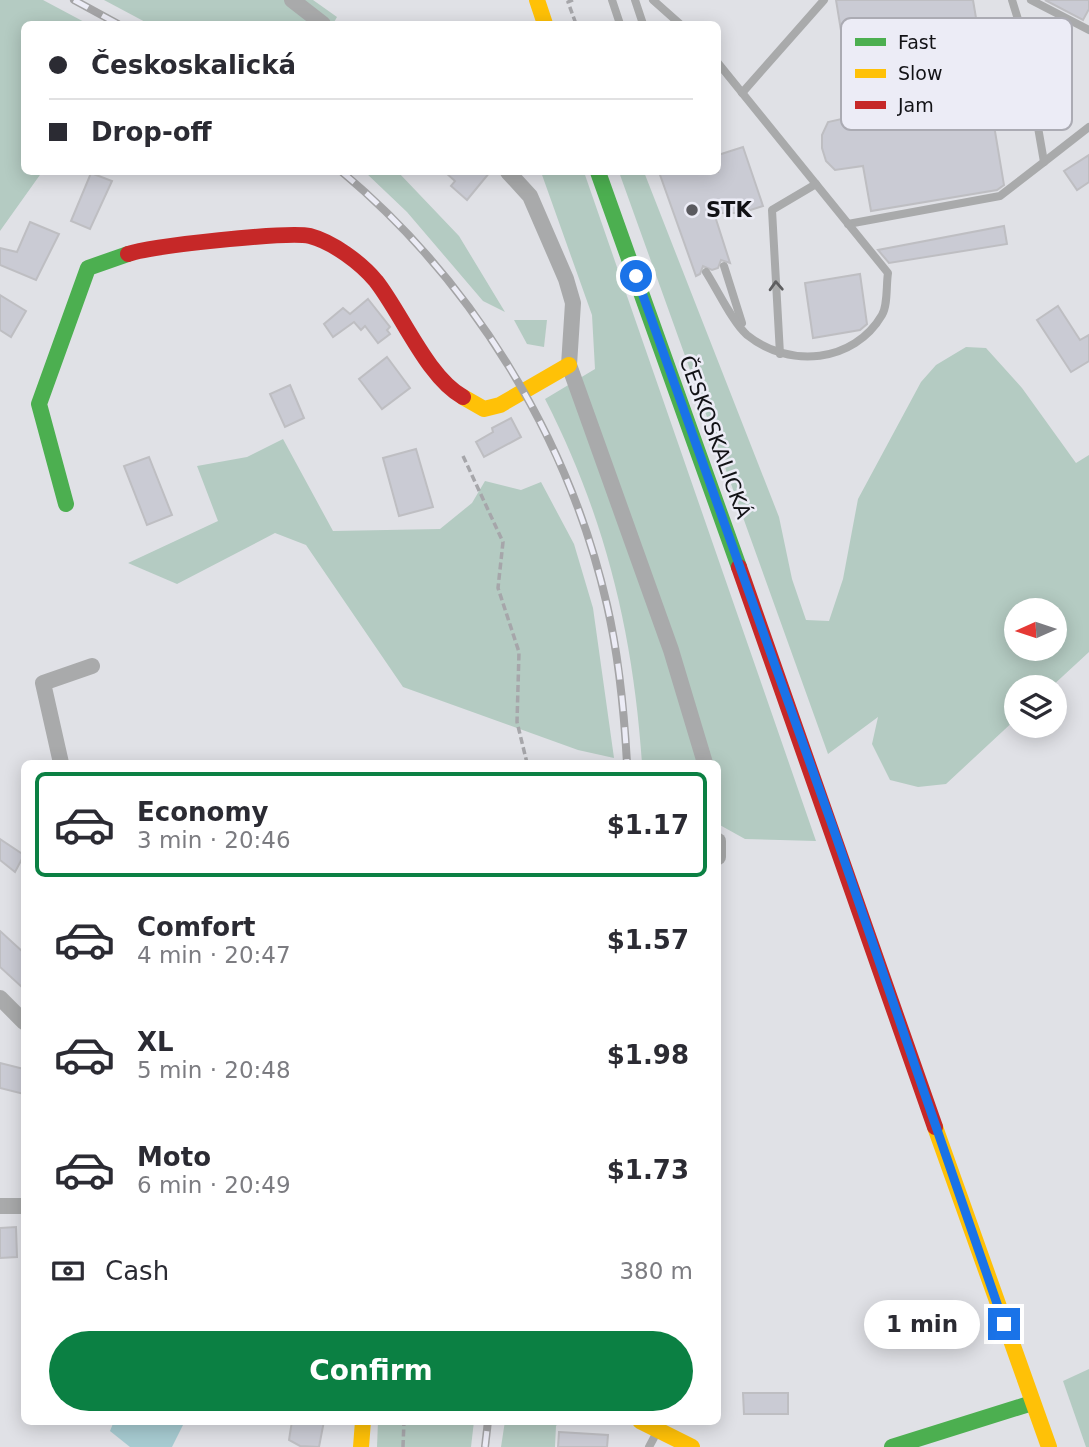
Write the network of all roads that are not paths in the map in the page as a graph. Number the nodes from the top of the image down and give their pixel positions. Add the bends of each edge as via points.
1 (292, 0) edge
2 (537, 0) edge
3 (612, 0) edge
4 (635, 0) edge
5 (653, 0) edge
6 (824, 0) edge
7 (1012, 0) edge
8 (1031, 0) edge
9 (1018, 18) edge
10 (1066, 18) edge
11 (319, 21) edge
12 (544, 21) edge
13 (619, 21) edge
14 (642, 21) edge
15 (677, 21) edge
16 (1072, 21) edge
17 (1089, 30) edge
18 (721, 67) edge
19 (741, 93) junction
20 (1089, 127) edge
21 (1038, 130) edge
22 (1044, 162) junction
23 (511, 175) edge
24 (599, 175) edge
25 (816, 184) junction
26 (848, 224) junction
27 (724, 266) dead end
28 (706, 272) dead end
29 (746, 334) junction
30 (780, 354) junction
31 (569, 365) junction
32 (66, 504) dead end
33 (92, 666) dead end
34 (60, 760) edge
35 (704, 760) edge
36 (0, 998) edge
37 (21, 1020) edge
38 (0, 1206) edge
39 (21, 1206) edge
40 (1032, 1403) junction
41 (363, 1425) edge
42 (646, 1425) edge
43 (657, 1432) junction
44 (360, 1447) edge
45 (649, 1447) edge
46 (692, 1447) edge
47 (892, 1447) edge
48 (1049, 1447) edge

1 - 11 street
2 - 12 main road
3 - 13 lane
4 - 14 lane
5 - 15 lane
6 - 19 lane
7 - 9 lane
8 - 10 lane
16 - 17 lane
18 - 19 lane
19 - 25 lane
20 - 22 lane
21 - 22 lane
22 - 26 lane via 1000,196
23 - 31 street via 530,197 566,279 573,303
24 - 40 main road, ČESKOSKALICKÁ
25 - 26 lane
30 -> 25 lane via 772,210
26 - 30 lane via 888,273 884,313 861,343 818,358
27 - 29 lane
28 - 29 lane
29 - 30 lane
31 - 32 main road via 500,405 484,409 454,392 375,280 350,257 309,236 137,251 88,268 39,404
31 - 35 street via 671,650
33 - 34 street via 43,683
36 - 37 street
38 - 39 street
40 - 47 main road
40 - 48 main road, ČESKOSKALICKÁ
41 - 44 main road
42 - 43 main road
43 - 45 lane
43 - 46 main road

